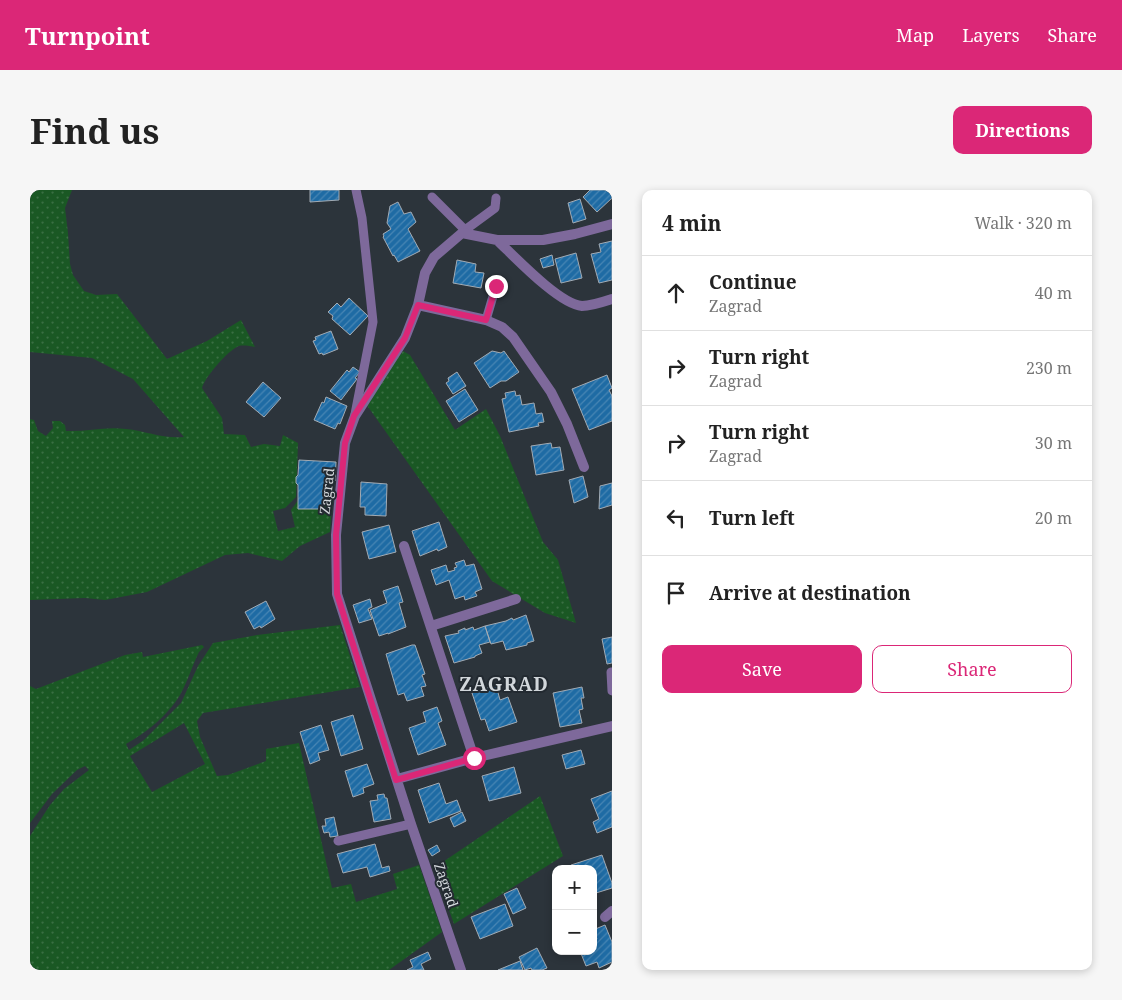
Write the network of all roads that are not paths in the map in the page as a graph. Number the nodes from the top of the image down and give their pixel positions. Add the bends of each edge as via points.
1 (356, 190) edge
2 (432, 197) dead end
3 (496, 198) dead end
4 (612, 224) edge
5 (463, 232) junction
6 (497, 240) junction
7 (496, 286) dead end
8 (612, 299) edge
9 (418, 305) junction
10 (486, 320) junction
11 (354, 416) junction
12 (584, 467) dead end
13 (404, 546) dead end
14 (516, 599) dead end
15 (431, 626) junction
16 (611, 672) edge
17 (612, 691) edge
18 (612, 726) edge
19 (474, 758) junction
20 (396, 780) junction
21 (411, 824) junction
22 (338, 841) dead end
23 (461, 970) edge

1 - 11 lane via 373,322
2 - 5 lane
3 - 5 lane via 495,208
4 - 6 street via 543,240
5 - 6 street
5 - 9 street, Zagrad via 434,257 425,273
6 - 8 street via 568,302 583,306
7 - 10 lane
9 - 10 street
9 - 11 street, Zagrad via 405,338
10 - 12 street via 513,337 551,392
11 - 20 street, Zagrad via 345,443 337,526 337,594
13 - 15 street
14 - 15 street
15 - 19 street
16 - 17 lane
18 - 19 street
19 - 20 street
20 - 21 street, Zagrad
21 - 22 lane
21 - 23 street, Zagrad

